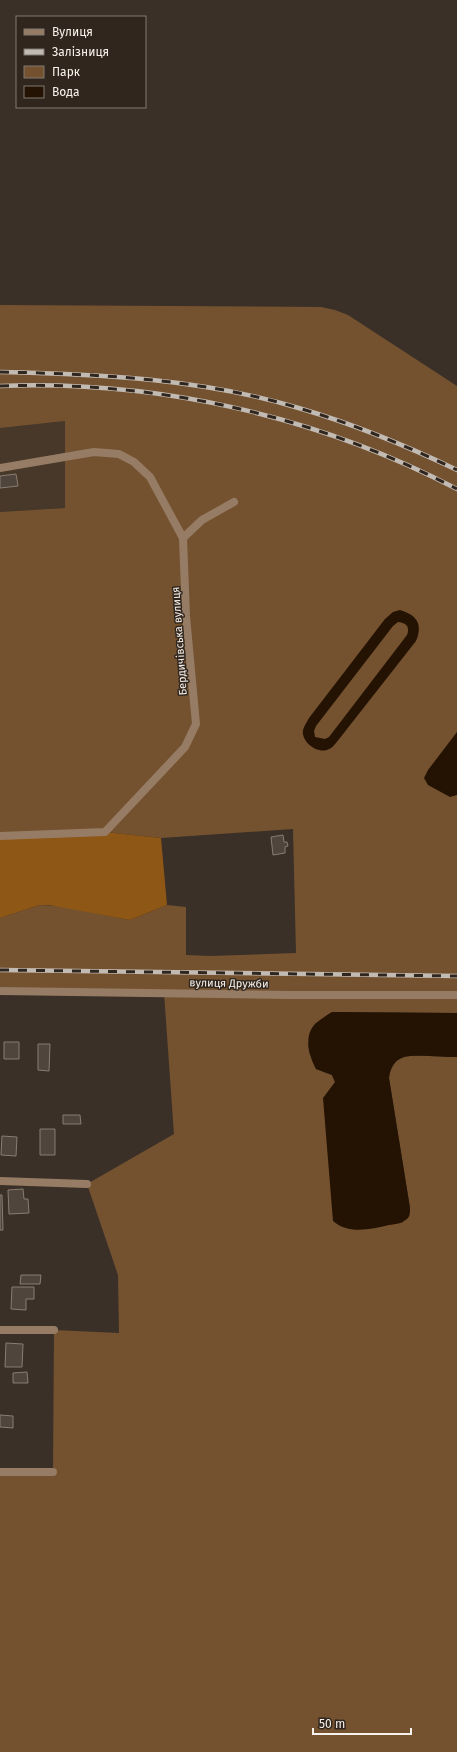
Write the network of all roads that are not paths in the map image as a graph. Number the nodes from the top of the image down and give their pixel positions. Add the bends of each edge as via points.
1 (0, 468) edge
2 (234, 502) dead end
3 (183, 538) junction
4 (0, 836) edge
5 (0, 991) edge
6 (457, 995) edge
7 (0, 1181) edge
8 (87, 1184) dead end
9 (0, 1330) edge
10 (54, 1330) dead end
11 (0, 1472) edge
12 (54, 1472) dead end

1 - 3 street, Бердичівська вулиця via 94,452 120,454 134,462 150,477
2 - 3 street via 202,520
3 - 4 street, Бердичівська вулиця via 186,616 196,724 184,747 105,832
5 - 6 street, вулиця Дружби
7 - 8 street
9 - 10 street
11 - 12 street

